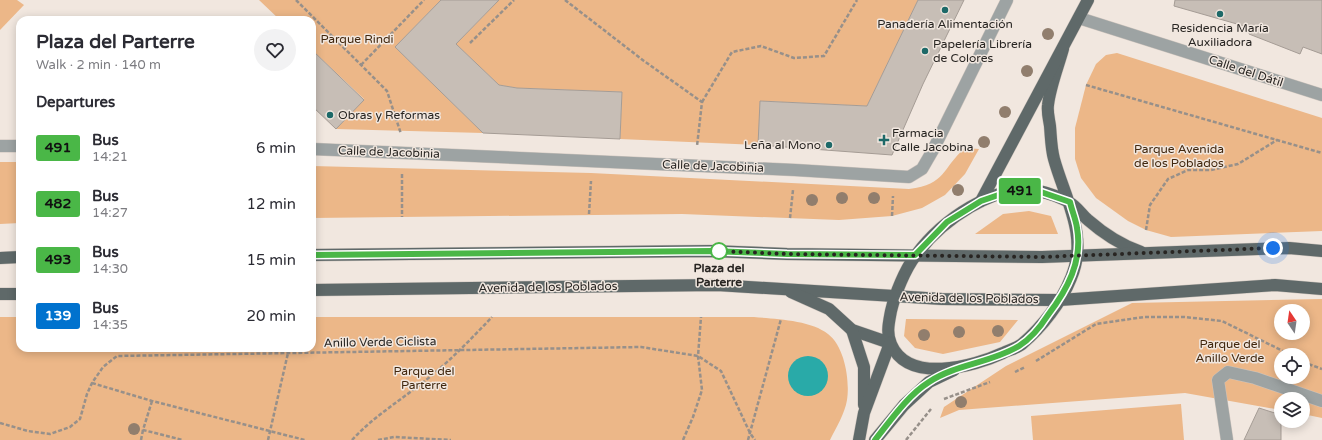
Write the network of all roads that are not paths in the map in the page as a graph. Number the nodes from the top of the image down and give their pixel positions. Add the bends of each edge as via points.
1 (1007, 0) edge
2 (1088, 0) edge
3 (1079, 18) junction
4 (1063, 49) junction
5 (1322, 95) edge
6 (0, 146) edge
7 (16, 146) edge
8 (316, 149) edge
9 (981, 201) junction
10 (1070, 202) junction
11 (1322, 251) edge
12 (1146, 254) junction
13 (316, 255) edge
14 (915, 255) junction
15 (1077, 256) junction
16 (16, 257) edge
17 (0, 258) edge
18 (784, 289) junction
19 (1322, 289) edge
20 (316, 290) edge
21 (0, 294) edge
22 (16, 294) edge
23 (894, 296) junction
24 (1060, 300) junction
25 (852, 330) junction
26 (890, 343) junction
27 (958, 368) junction
28 (1322, 401) edge
29 (864, 413) junction
30 (859, 440) edge
31 (875, 440) edge
32 (1227, 440) edge

1 - 8 street, Calle de Jacobinia via 933,150 922,169 909,177
2 - 3 main road
3 - 4 main road
3 - 5 street, Calle del Dátil
4 - 9 main road
4 - 10 main road via 1048,106 1054,158
6 - 7 street
9 - 10 main road via 1010,191 1038,191
9 - 14 main road via 947,222
10 - 12 main road via 1110,238
10 - 15 main road via 1077,229
11 - 12 main road via 1289,248
12 - 15 main road
13 - 14 main road via 711,251
14 - 15 main road
14 - 23 main road
15 - 24 main road via 1072,278
16 - 17 main road
18 - 20 main road, Avenida de los Poblados via 717,285
18 - 23 main road, Avenida de los Poblados
18 - 25 main road, Avenida de los Poblados via 829,309
19 - 24 main road, Avenida de los Poblados via 1275,285
21 - 22 main road
23 - 24 main road, Avenida de los Poblados
23 - 26 main road via 888,329
24 - 27 main road via 1020,346 991,359
25 - 26 main road, Avenida de los Poblados
25 - 29 main road via 864,367
26 - 27 main road via 909,363 931,369
26 - 29 main road
27 - 31 main road via 929,382 904,404
28 - 32 street via 1255,378 1228,372 1218,380
29 - 30 main road

